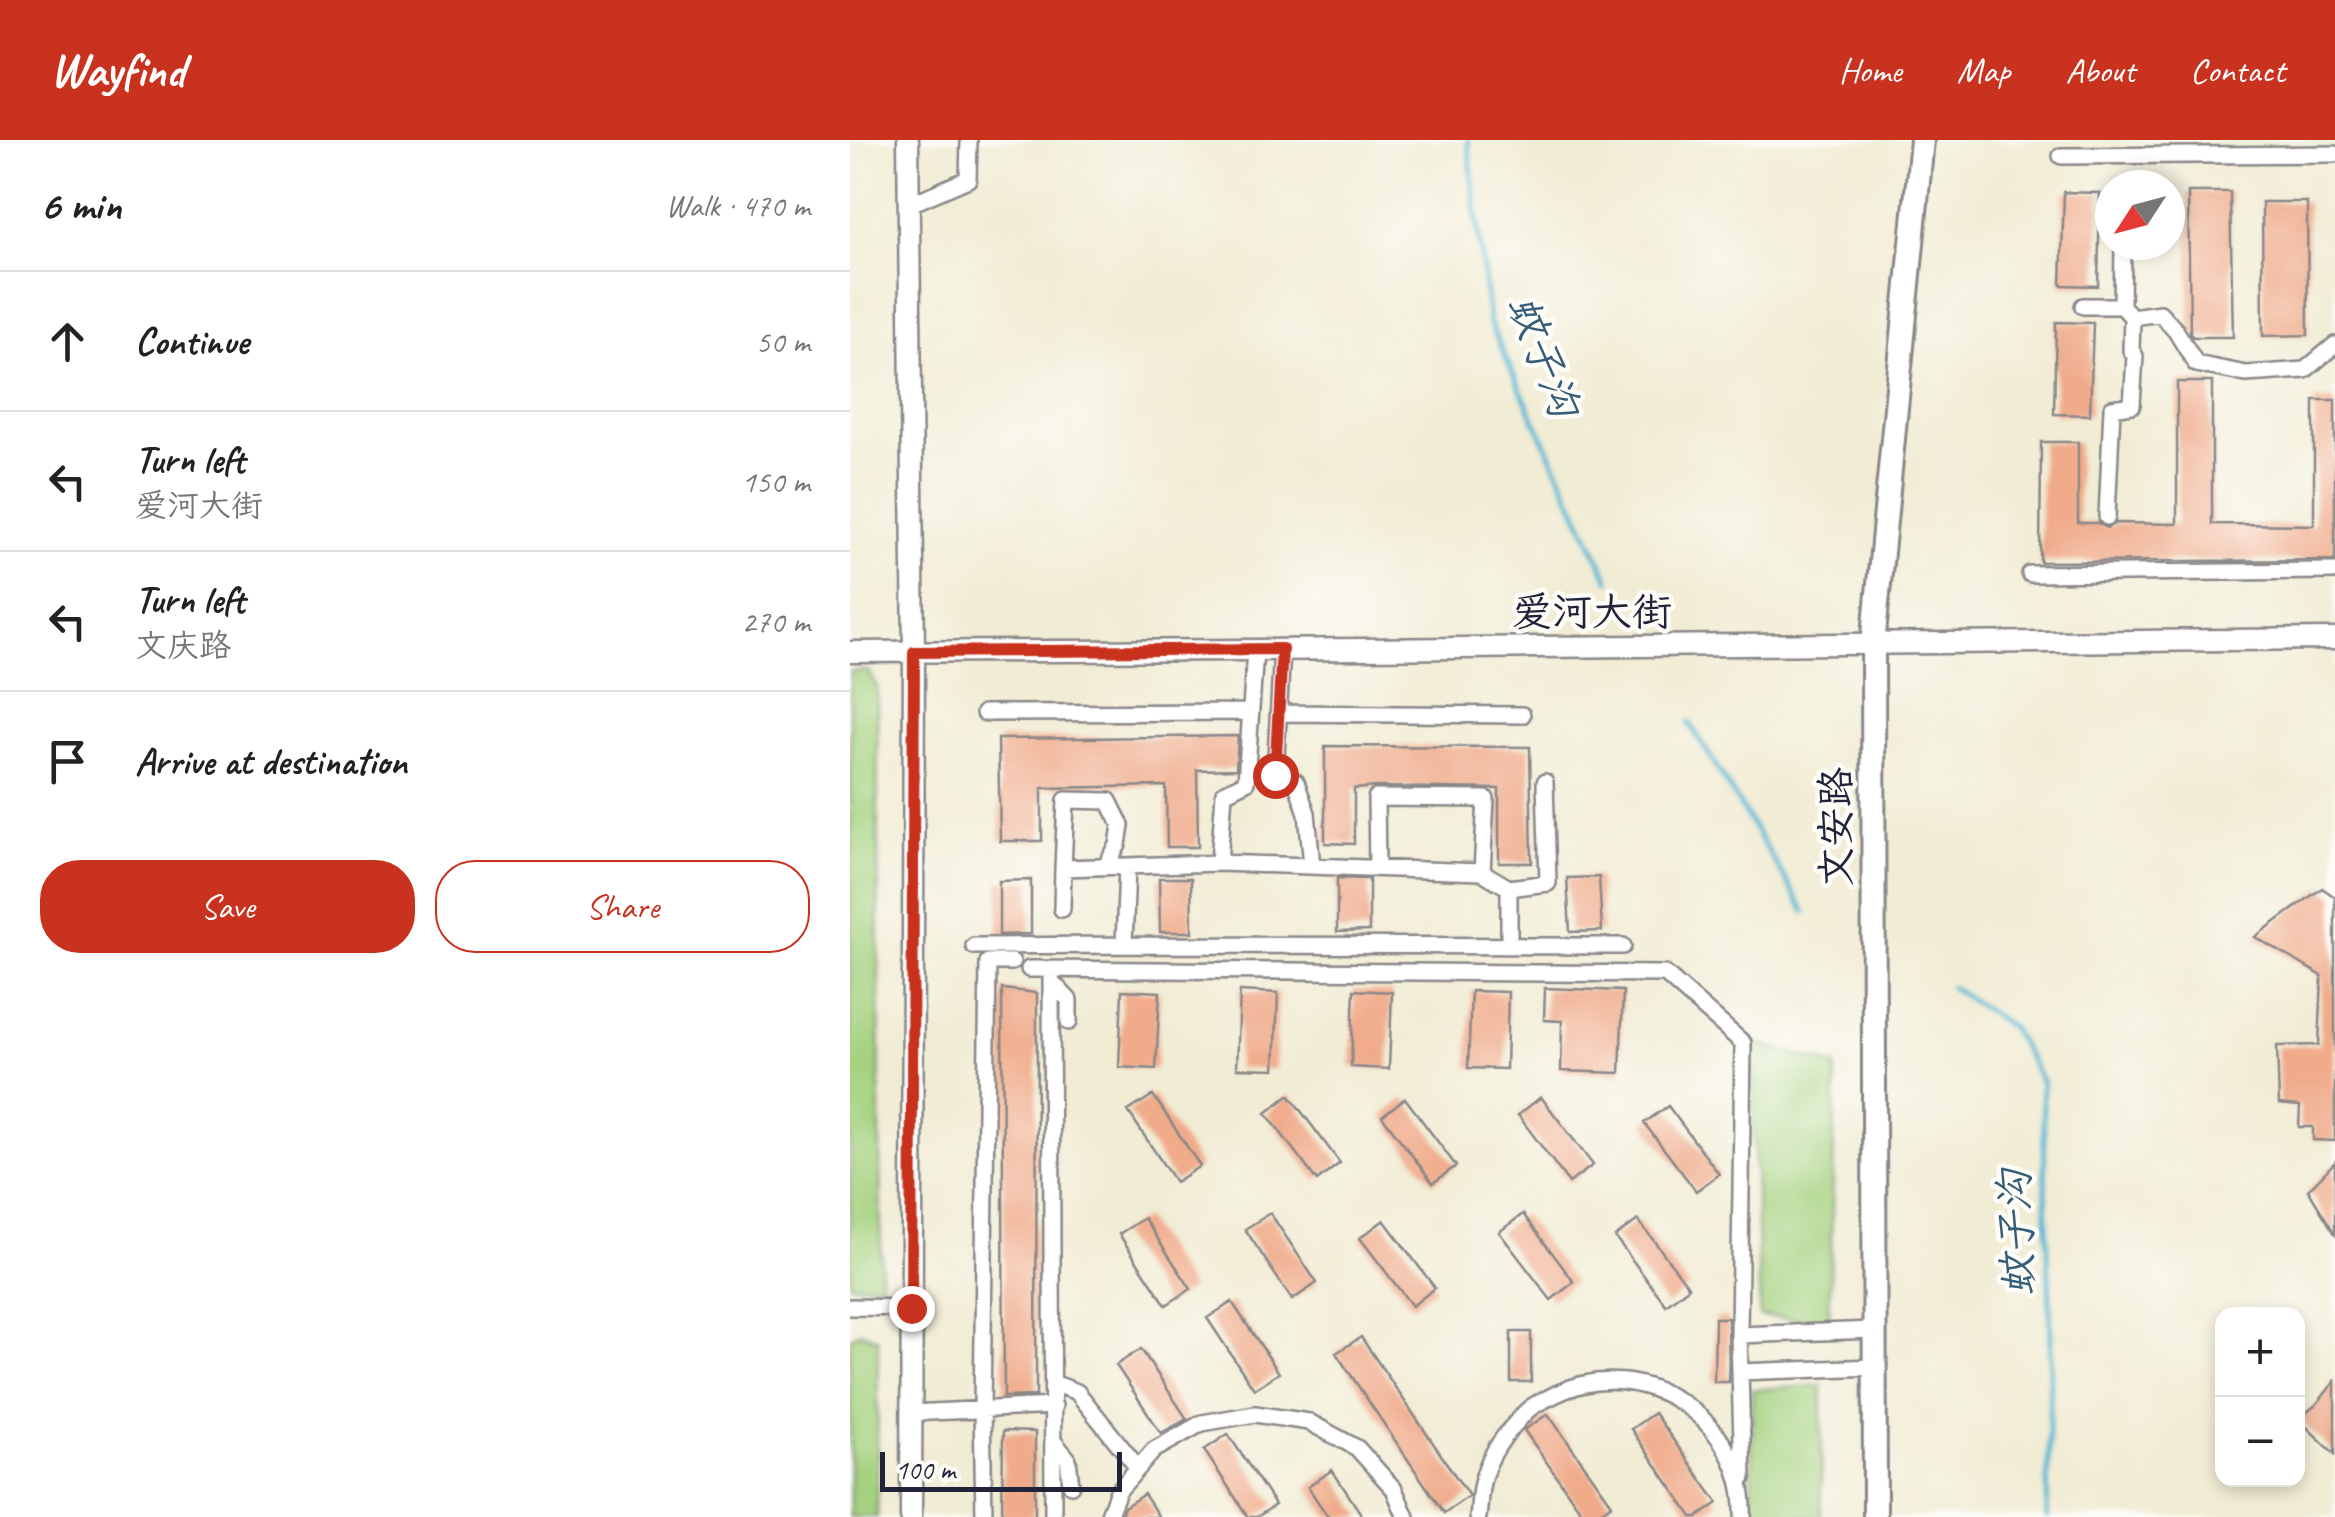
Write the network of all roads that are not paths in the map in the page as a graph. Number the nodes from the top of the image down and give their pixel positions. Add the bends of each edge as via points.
1 (908, 140) edge
2 (968, 140) edge
3 (1922, 140) edge
4 (2335, 154) edge
5 (2061, 156) dead end
6 (908, 205) junction
7 (2124, 260) edge
8 (2083, 306) dead end
9 (2127, 311) junction
10 (2335, 345) edge
11 (2107, 518) dead end
12 (2335, 571) edge
13 (2030, 574) dead end
14 (2335, 639) edge
15 (1873, 645) junction
16 (1282, 649) junction
17 (1255, 650) junction
18 (850, 652) edge
19 (914, 652) junction
20 (1251, 712) junction
21 (984, 713) dead end
22 (1279, 713) junction
23 (1522, 714) dead end
24 (1545, 782) dead end
25 (1219, 863) junction
26 (1127, 866) junction
27 (1312, 866) junction
28 (1104, 867) junction
29 (1063, 868) junction
30 (1377, 868) junction
31 (1482, 872) junction
32 (1509, 888) junction
33 (1062, 910) dead end
34 (1124, 945) junction
35 (974, 946) dead end
36 (1509, 946) junction
37 (1623, 946) dead end
38 (1012, 962) dead end
39 (1028, 969) dead end
40 (1052, 975) junction
41 (1069, 1022) dead end
42 (850, 1306) edge
43 (911, 1308) junction
44 (1874, 1330) junction
45 (1739, 1335) junction
46 (1875, 1367) junction
47 (1740, 1372) junction
48 (1054, 1383) junction
49 (1054, 1406) junction
50 (982, 1409) junction
51 (910, 1412) junction
52 (1054, 1442) junction
53 (1138, 1468) junction
54 (1071, 1485) dead end
55 (1744, 1496) junction
56 (911, 1517) edge
57 (984, 1517) edge
58 (1053, 1517) edge
59 (1108, 1517) edge
60 (1406, 1517) edge
61 (1478, 1517) edge
62 (1743, 1517) edge
63 (1875, 1517) edge

1 - 6 street
2 - 6 street via 968,179
3 - 15 main road, 文安路
4 - 5 street
6 - 19 street
7 - 9 street
8 - 9 street
9 - 10 street via 2160,314 2196,364 2246,374 2305,370
9 - 11 street via 2135,356 2132,405 2112,408
12 - 13 street
14 - 15 street, 爱河大街
15 - 16 street, 爱河大街
15 - 44 main road, 文安路
16 - 17 street, 爱河大街
16 - 22 street
17 - 19 street, 爱河大街
17 - 20 street
18 - 19 street, 爱河大街
19 - 43 street
20 - 21 street
20 - 25 street via 1246,782 1224,793
22 - 23 street
22 - 27 street via 1275,775 1296,782 1307,813
24 - 32 street via 1548,883
25 - 26 street
25 - 27 street
26 - 28 street
26 - 34 street
27 - 30 street
28 - 29 street
28 - 29 street via 1121,826 1109,802 1066,800
29 - 33 street
30 - 31 street
30 - 31 street via 1376,798 1486,799
31 - 32 street
32 - 36 street
34 - 35 street
34 - 36 street
36 - 37 street
38 - 50 street via 988,962
39 - 40 street
40 - 41 street via 1069,1000
40 - 45 street via 1665,974 1742,1043
40 - 48 street
42 - 43 street
43 - 51 street
44 - 45 street
44 - 46 main road, 文安路
45 - 47 street
46 - 47 street
46 - 63 main road, 文安路
47 - 55 street
48 - 49 street
48 - 53 street via 1076,1392
49 - 50 street
49 - 52 street
50 - 51 street
50 - 57 street
51 - 56 street
52 - 54 street via 1068,1460
52 - 58 street
53 - 59 street via 1118,1491
53 - 60 street via 1154,1450 1202,1423 1255,1414 1309,1422 1358,1448 1394,1489
55 - 61 street via 1730,1452 1702,1416 1663,1391 1618,1380 1572,1386 1531,1407 1500,1441 1482,1479
55 - 62 street

